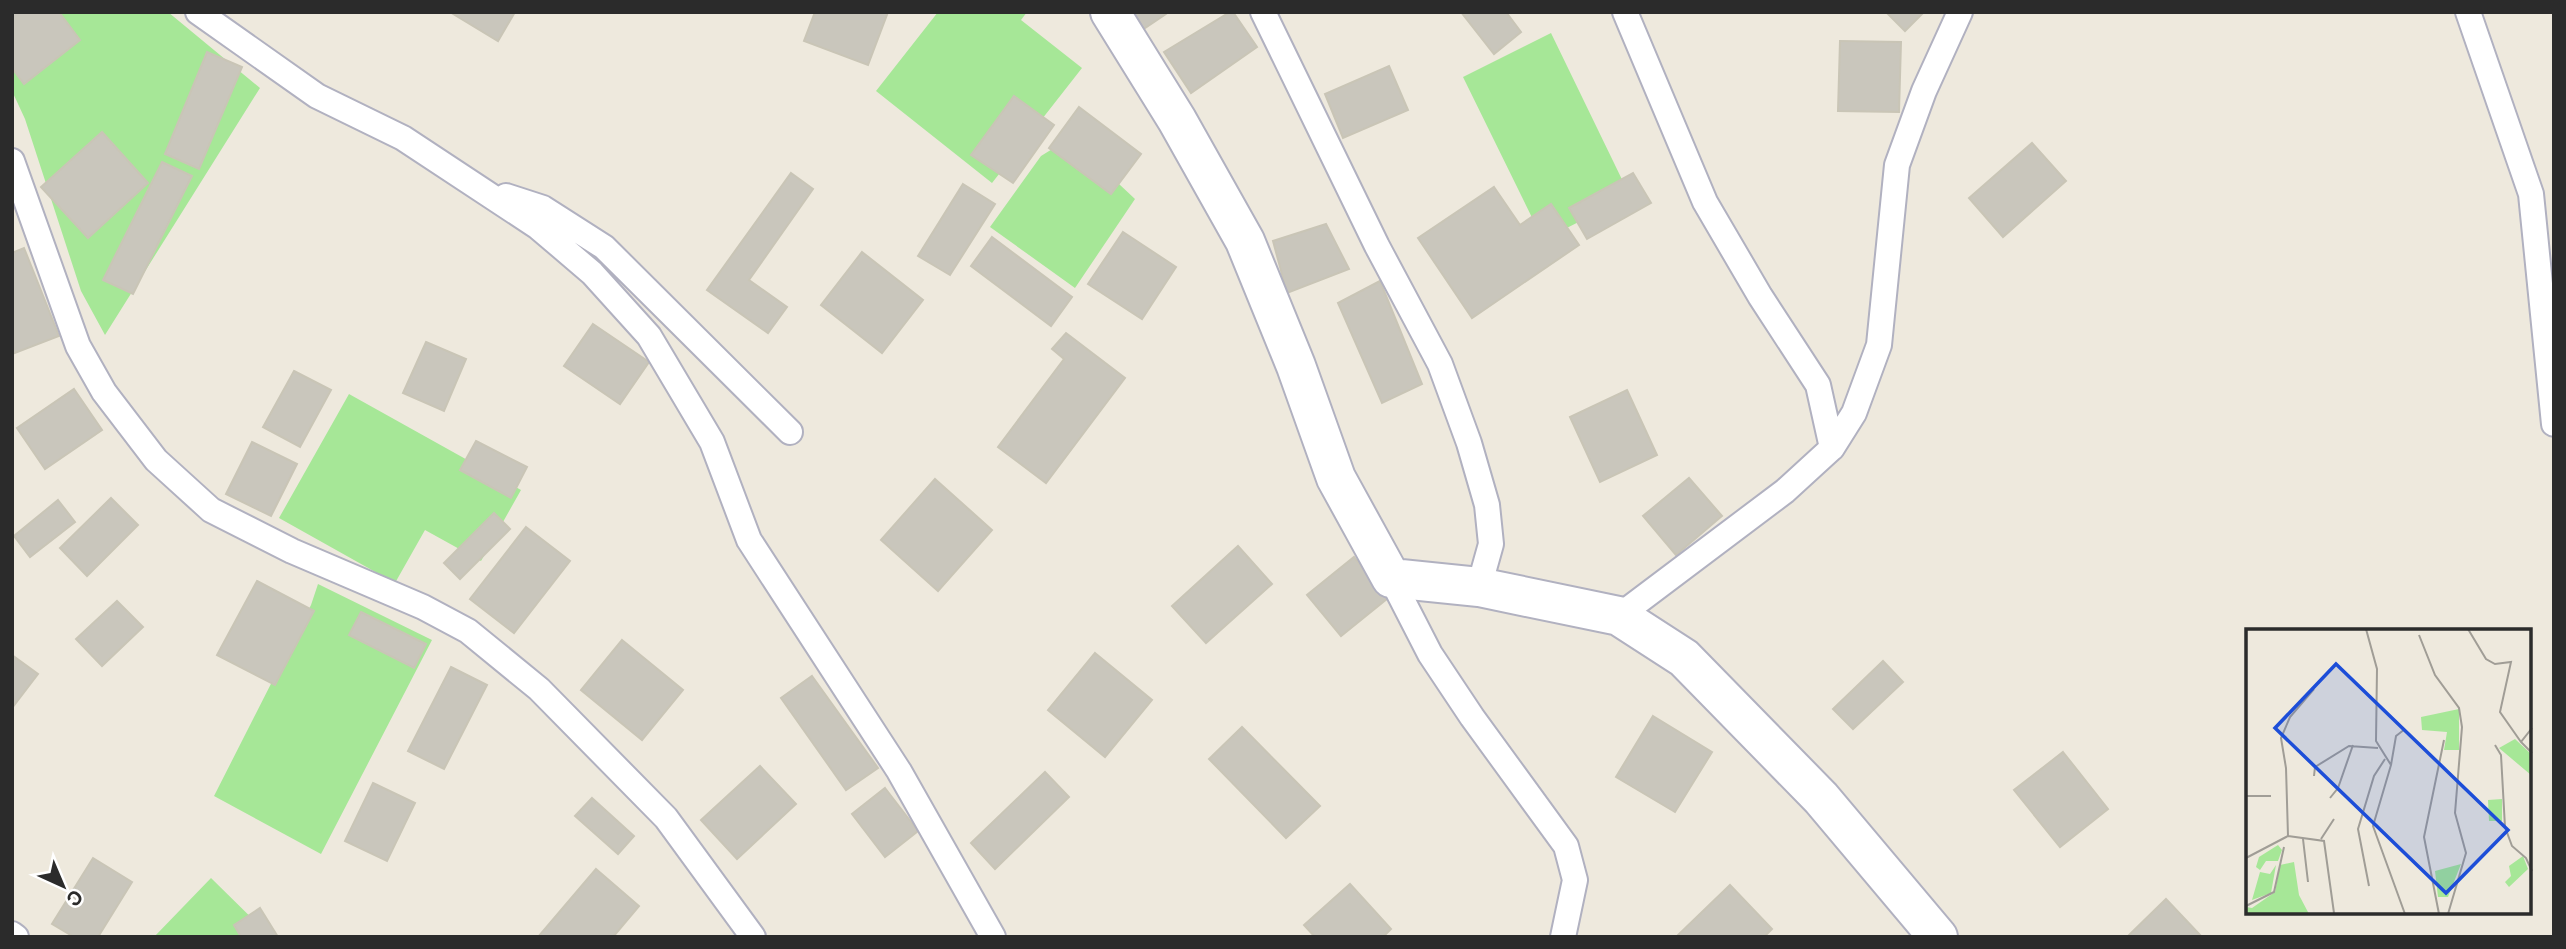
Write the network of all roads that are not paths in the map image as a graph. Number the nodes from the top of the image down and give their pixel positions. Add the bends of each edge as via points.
1 (198, 12) edge
2 (1110, 12) edge
3 (1263, 12) edge
4 (1625, 12) edge
5 (1960, 12) edge
6 (2468, 12) edge
7 (12, 161) edge
8 (478, 187) junction
9 (2554, 424) edge
10 (790, 432) dead end
11 (1832, 448) junction
12 (1391, 578) junction
13 (1479, 587) junction
14 (1619, 616) junction
15 (754, 937) edge
16 (993, 937) edge
17 (1563, 937) edge
18 (1938, 937) edge

1 - 8 lane via 317,96 403,138
2 - 12 street via 1245,241 1336,478
3 - 13 lane via 1440,364 1487,505 1491,544
4 - 11 lane via 1705,202 1818,386
5 - 11 lane via 1897,165 1879,345 1854,413
6 - 9 lane via 2530,194
7 - 15 lane via 78,345 104,393 156,460 211,510 468,631 539,689 667,818
8 - 10 lane via 543,208 604,247
8 - 16 lane via 538,227 592,273 649,337 712,442 749,540 899,771
11 - 14 lane via 1785,491
12 - 13 street
12 - 17 lane via 1430,654 1566,846 1576,880
13 - 14 street
14 - 18 street via 1684,658 1741,713 1821,798

